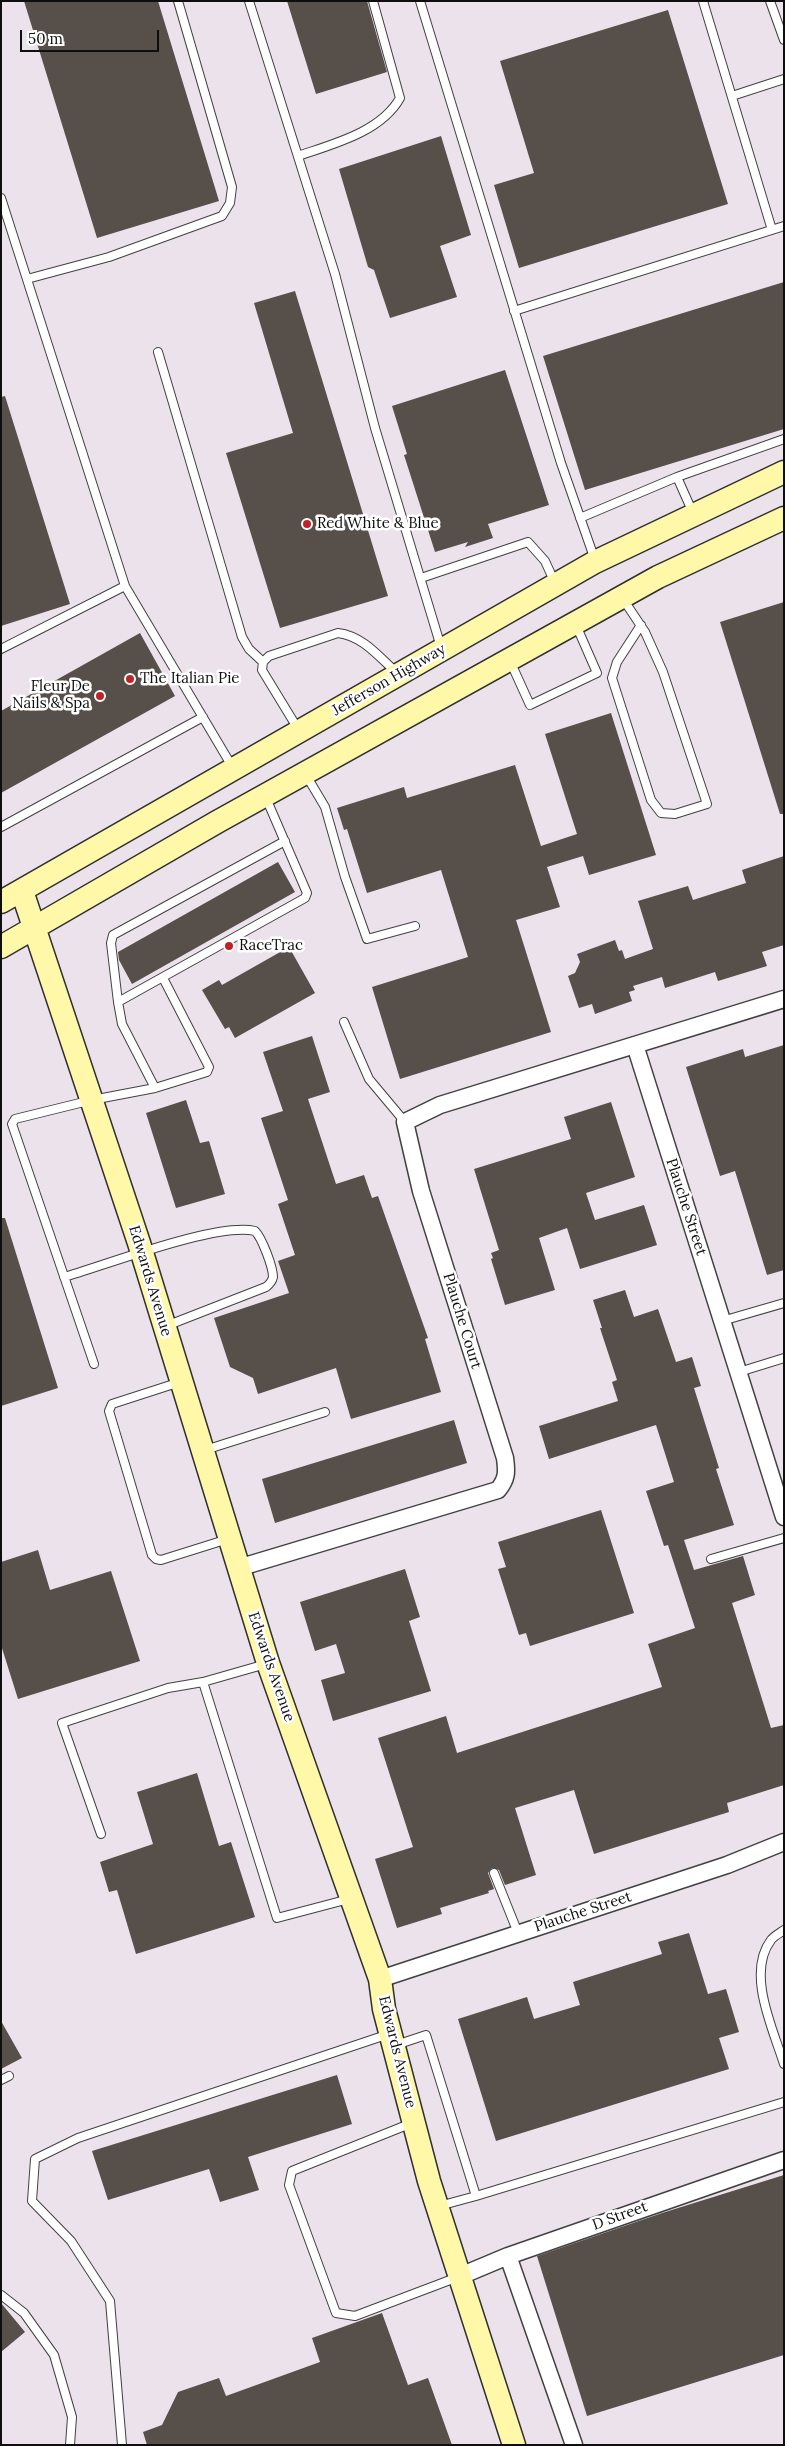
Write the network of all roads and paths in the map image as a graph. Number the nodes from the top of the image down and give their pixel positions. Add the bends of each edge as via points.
1 (178, 1) edge
2 (248, 1) edge
3 (373, 1) edge
4 (420, 1) edge
5 (703, 1) edge
6 (770, 1) edge
7 (784, 40) edge
8 (784, 79) edge
9 (732, 96) junction
10 (298, 156) junction
11 (1, 198) edge
12 (784, 226) edge
13 (772, 230) junction
14 (27, 279) junction
15 (514, 310) junction
16 (158, 352) dead end
17 (784, 439) edge
18 (784, 472) edge
19 (677, 477) junction
20 (694, 514) junction
21 (580, 518) junction
22 (784, 518) edge
23 (596, 562) junction
24 (421, 578) junction
25 (556, 585) junction
26 (125, 586) junction
27 (622, 597) junction
28 (575, 623) junction
29 (641, 625) junction
30 (1, 648) edge
31 (442, 649) junction
32 (509, 660) junction
33 (263, 662) junction
34 (398, 674) junction
35 (203, 717) junction
36 (299, 732) junction
37 (234, 770) junction
38 (305, 773) junction
39 (265, 796) junction
40 (1, 827) edge
41 (285, 841) junction
42 (22, 891) junction
43 (1, 902) edge
44 (415, 926) dead end
45 (35, 928) junction
46 (1, 947) edge
47 (163, 978) junction
48 (784, 999) edge
49 (118, 1002) junction
50 (344, 1022) dead end
51 (635, 1045) junction
52 (155, 1088) junction
53 (92, 1100) junction
54 (405, 1122) junction
55 (142, 1254) junction
56 (64, 1277) junction
57 (784, 1303) edge
58 (722, 1321) junction
59 (165, 1326) junction
60 (784, 1358) edge
61 (94, 1364) dead end
62 (739, 1372) junction
63 (182, 1381) junction
64 (325, 1412) dead end
65 (203, 1451) junction
66 (784, 1517) edge
67 (230, 1538) junction
68 (784, 1538) edge
69 (711, 1559) dead end
70 (238, 1568) junction
71 (268, 1663) junction
72 (203, 1682) junction
73 (101, 1834) dead end
74 (784, 1842) edge
75 (494, 1873) dead end
76 (352, 1898) junction
77 (784, 1930) edge
78 (518, 1933) junction
79 (380, 1979) junction
80 (392, 2040) junction
81 (784, 2064) edge
82 (9, 2076) dead end
83 (1, 2080) edge
84 (784, 2102) edge
85 (414, 2122) junction
86 (784, 2160) edge
87 (476, 2196) junction
88 (437, 2207) junction
89 (508, 2256) junction
90 (458, 2277) junction
91 (1, 2295) edge
92 (70, 2445) edge
93 (122, 2445) edge
94 (514, 2445) edge
95 (574, 2445) edge

1 - 14 lane via 232,186 230,203 222,216 109,257
2 - 10 lane
3 - 10 lane via 400,98 393,111 350,138
4 - 15 lane
5 - 9 lane
6 - 7 lane
8 - 9 lane
9 - 13 lane
10 - 24 lane via 336,274 378,436
11 - 14 lane
12 - 13 lane
13 - 15 lane
14 - 26 lane
15 - 21 lane
16 - 33 lane via 242,637
17 - 19 lane
18 - 20 main road, Jefferson Highway
19 - 20 lane
19 - 21 lane
20 - 23 main road, Jefferson Highway
21 - 23 lane
22 - 27 main road
23 - 25 main road, Jefferson Highway
24 - 25 lane via 528,542 545,561
24 - 31 lane
25 - 31 main road, Jefferson Highway
26 - 30 lane
26 - 35 lane
27 - 28 main road
27 - 29 lane
28 - 32 main road
28 - 32 lane via 597,673 530,706
29 - 29 lane via 663,672 707,804 675,814 661,813 651,800 612,678 617,662
31 - 34 main road, Jefferson Highway
32 - 38 main road
33 - 34 lane via 269,656 338,633 358,638
33 - 36 lane via 262,670
34 - 36 main road, Jefferson Highway
35 - 37 lane
35 - 40 lane
36 - 37 main road, Jefferson Highway
37 - 42 main road, Jefferson Highway
38 - 39 main road
38 - 44 lane via 324,807 367,939
39 - 41 lane
39 - 45 main road
41 - 47 lane via 307,893 305,898
41 - 49 lane via 113,935 111,943
42 - 43 main road, Jefferson Highway
42 - 45 main road, Edwards Avenue
45 - 46 main road
45 - 53 main road, Edwards Avenue
47 - 49 lane
47 - 52 lane via 209,1068 207,1072
48 - 51 street
49 - 52 lane via 122,1024
50 - 54 lane via 369,1079
51 - 54 street via 440,1106
51 - 58 street, Plauche Street
52 - 53 lane
53 - 55 main road, Edwards Avenue
53 - 56 lane via 15,1119 12,1124
54 - 70 street, Plauche Court via 421,1191 505,1458 505,1482 498,1490
55 - 56 lane
55 - 59 main road, Edwards Avenue
55 - 59 lane via 186,1240 246,1229 255,1231 260,1237 273,1276 266,1287
56 - 61 lane
57 - 58 lane
58 - 62 street, Plauche Street
59 - 63 main road, Edwards Avenue
60 - 62 lane
62 - 66 street, Plauche Street
63 - 65 main road, Edwards Avenue
63 - 67 lane via 112,1404 109,1411 152,1555 161,1560
64 - 65 lane
65 - 67 main road, Edwards Avenue
67 - 70 main road, Edwards Avenue
68 - 69 lane
70 - 71 main road, Edwards Avenue
71 - 72 lane
71 - 76 main road, Edwards Avenue
72 - 73 lane via 168,1688 62,1723
72 - 76 lane via 277,1918
74 - 78 street, Plauche Street via 727,1865
75 - 78 lane
76 - 79 main road, Edwards Avenue
77 - 81 lane via 771,1940 761,1963 760,1986
78 - 79 street, Plauche Street
79 - 80 main road, Edwards Avenue
80 - 85 main road, Edwards Avenue
80 - 87 lane via 426,2035
80 - 93 lane via 78,2138 35,2159 32,2202 71,2241 110,2301
82 - 83 lane
84 - 87 lane
85 - 88 main road, Edwards Avenue
85 - 90 lane via 292,2171 288,2185 336,2314 355,2316
86 - 89 street, D Street
87 - 88 lane
88 - 90 main road, Edwards Avenue
89 - 90 street, D Street
89 - 95 street
90 - 94 main road, Edwards Avenue
91 - 92 lane via 24,2313 54,2355 72,2416

